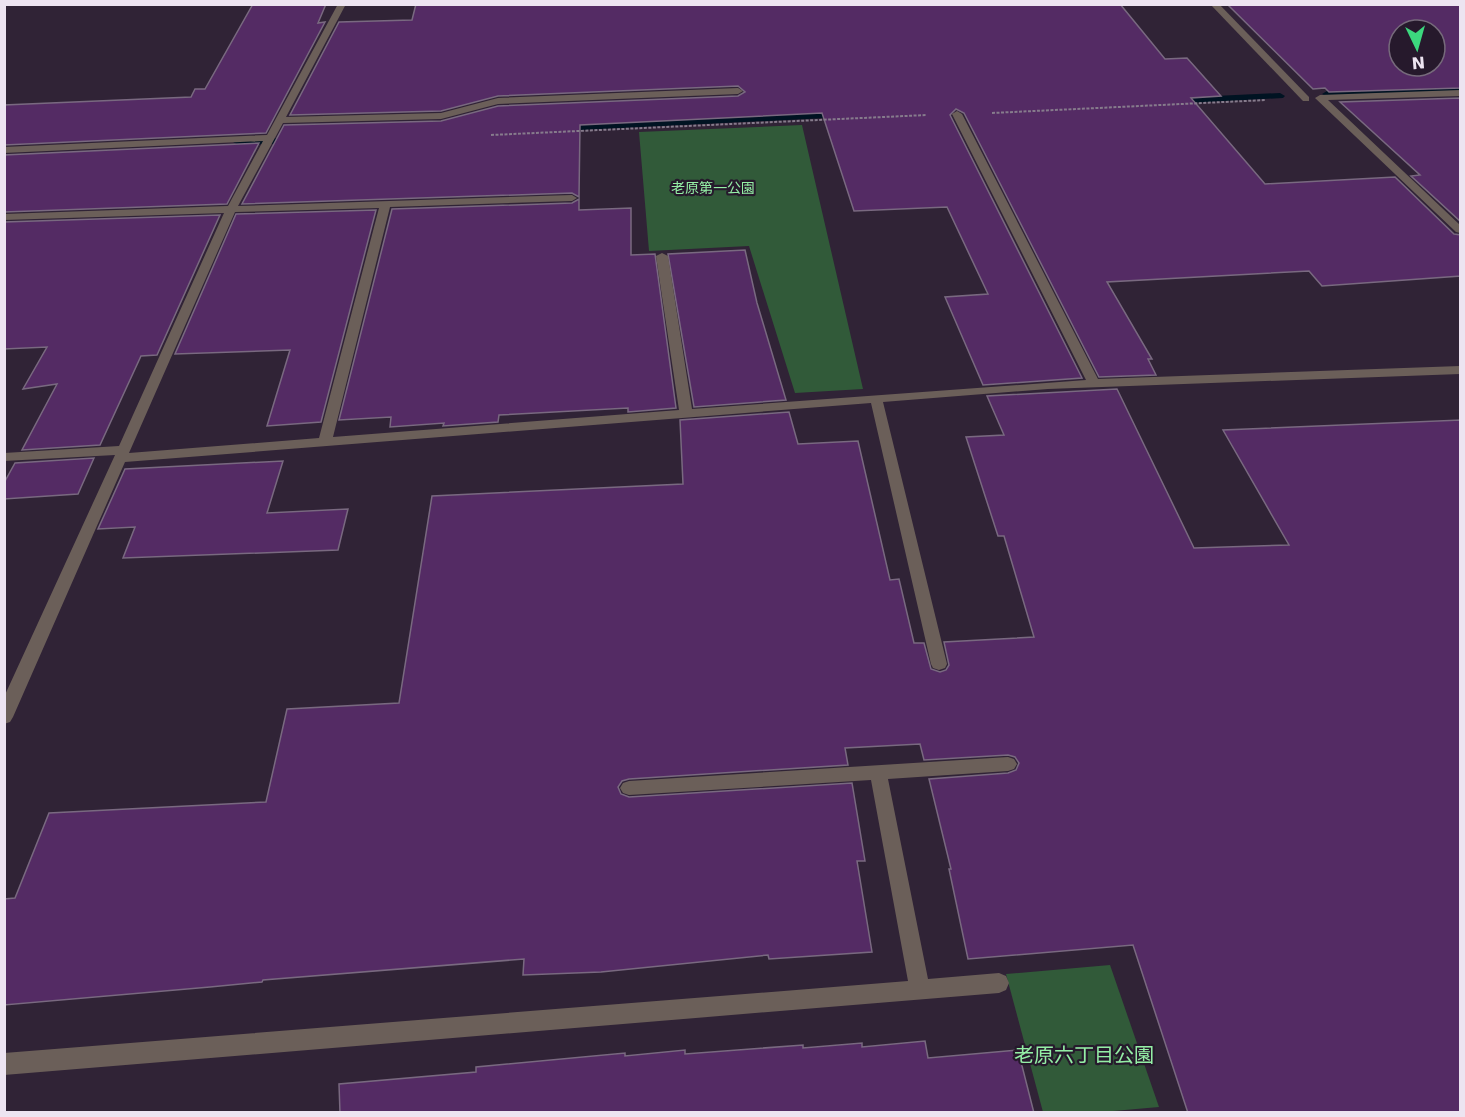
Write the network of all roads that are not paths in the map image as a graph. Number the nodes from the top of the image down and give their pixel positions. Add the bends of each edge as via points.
1 (342, 4) edge
2 (1214, 4) edge
3 (738, 92) dead end
4 (1461, 93) edge
5 (1306, 99) road end
6 (957, 114) road end
7 (278, 120) junction
8 (267, 138) junction
9 (4, 150) edge
10 (572, 198) dead end
11 (385, 205) junction
12 (231, 210) junction
13 (4, 217) edge
14 (1461, 230) edge
15 (662, 256) dead end
16 (1461, 370) edge
17 (1094, 383) junction
18 (876, 398) junction
19 (686, 414) junction
20 (324, 442) junction
21 (122, 454) junction
22 (4, 458) edge
23 (939, 664) dead end
24 (4, 717) edge
25 (1008, 765) dead end
26 (878, 772) junction
27 (629, 788) dead end
28 (999, 983) dead end
29 (920, 990) junction
30 (4, 1064) edge

1 - 7 street
2 - 5 street
3 - 7 street via 498,101 441,116
4 - 14 street via 1320,98
6 - 17 street
7 - 8 street
8 - 9 street
8 - 12 street
10 - 11 street
11 - 12 street
11 - 20 street
12 - 13 street
12 - 21 street
15 - 19 street
16 - 17 street
17 - 18 street
18 - 19 street
18 - 23 street
19 - 20 street
20 - 21 street
21 - 22 street
21 - 24 street
25 - 26 street
26 - 27 street
26 - 29 street
28 - 29 street
29 - 30 street

